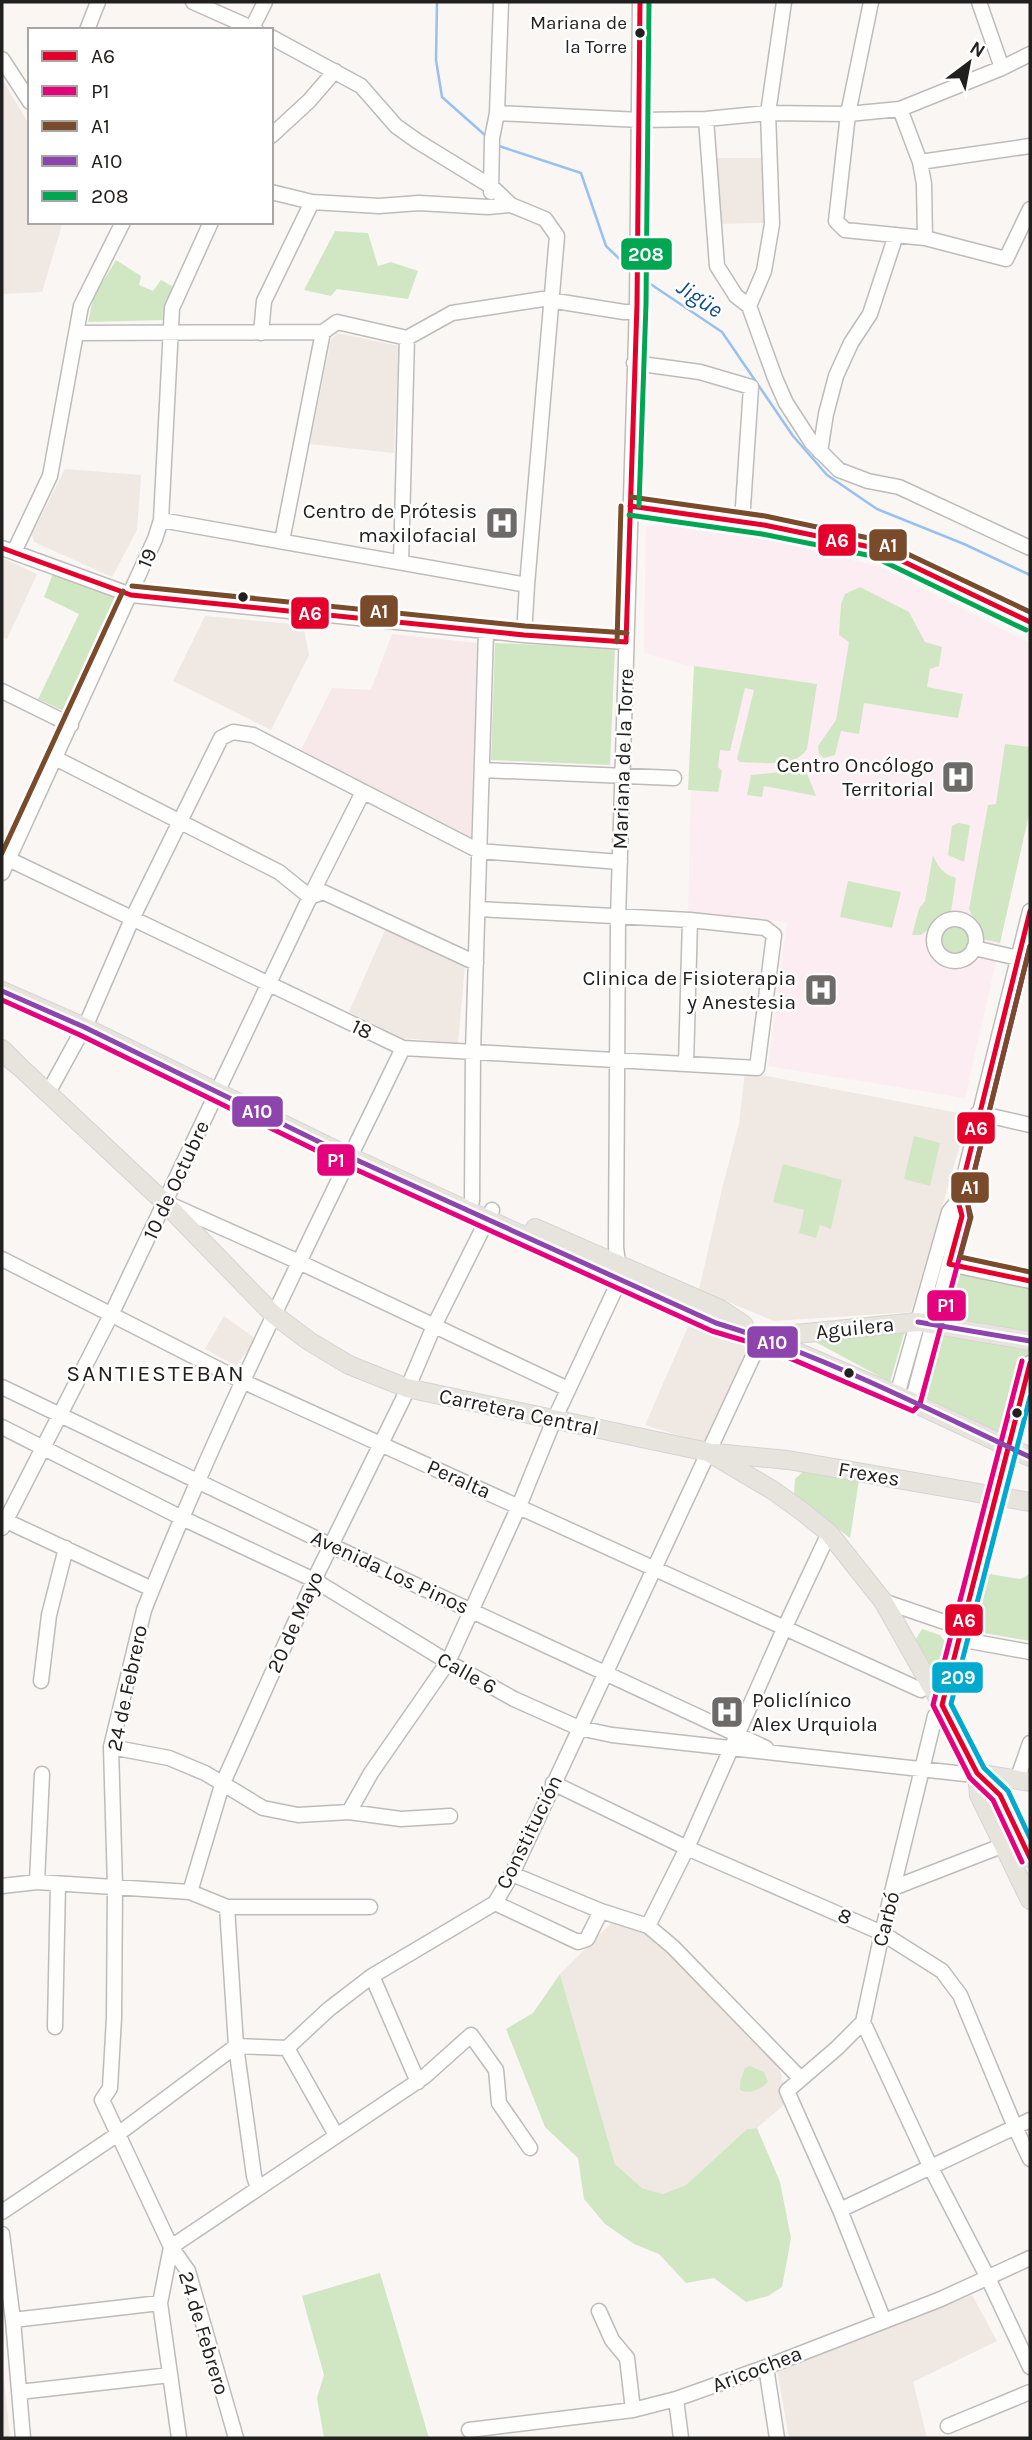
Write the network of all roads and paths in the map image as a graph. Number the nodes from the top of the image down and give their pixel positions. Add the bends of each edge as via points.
1 (98, 2) edge
2 (194, 2) edge
3 (265, 2) edge
4 (501, 2) edge
5 (640, 2) edge
6 (783, 2) edge
7 (871, 2) edge
8 (979, 2) edge
9 (88, 28) edge
10 (251, 28) edge
11 (253, 28) edge
12 (273, 38) edge
13 (1030, 54) edge
14 (2, 59) edge
15 (1002, 68) junction
16 (335, 71) junction
17 (28, 99) edge
18 (900, 109) junction
19 (497, 113) junction
20 (768, 113) junction
21 (848, 114) junction
22 (706, 119) junction
23 (640, 120) junction
24 (273, 134) edge
25 (1030, 146) edge
26 (920, 162) junction
27 (492, 187) junction
28 (273, 192) edge
29 (312, 202) junction
30 (511, 205) junction
31 (488, 207) junction
32 (1030, 209) edge
33 (122, 224) edge
34 (210, 224) edge
35 (896, 235) junction
36 (925, 238) junction
37 (552, 299) junction
38 (749, 306) junction
39 (636, 312) junction
40 (261, 332) junction
41 (323, 332) junction
42 (76, 333) junction
43 (172, 333) junction
44 (407, 338) junction
45 (634, 363) junction
46 (820, 452) junction
47 (630, 506) junction
48 (161, 520) junction
49 (742, 522) junction
50 (282, 541) junction
51 (1030, 548) edge
52 (8, 550) edge
53 (401, 562) junction
54 (527, 585) junction
55 (131, 595) junction
56 (1030, 622) edge
57 (486, 631) junction
58 (524, 635) junction
59 (626, 642) junction
60 (2, 691) edge
61 (71, 724) junction
62 (55, 758) junction
63 (482, 770) junction
64 (622, 774) junction
65 (674, 778) dead end
66 (363, 792) junction
67 (180, 822) junction
68 (479, 851) junction
69 (620, 862) junction
70 (4, 863) edge
71 (310, 897) junction
72 (478, 909) junction
73 (1030, 911) edge
74 (618, 918) junction
75 (132, 919) junction
76 (690, 920) junction
77 (974, 948) dead end
78 (1018, 958) junction
79 (476, 963) junction
80 (2, 979) edge
81 (268, 984) junction
82 (2, 991) edge
83 (86, 1022) junction
84 (403, 1048) junction
85 (2, 1051) edge
86 (472, 1052) junction
87 (616, 1060) junction
88 (686, 1064) junction
89 (219, 1087) junction
90 (48, 1093) junction
91 (978, 1113) junction
92 (1030, 1125) edge
93 (353, 1152) junction
94 (958, 1201) junction
95 (164, 1202) junction
96 (470, 1206) junction
97 (490, 1215) junction
98 (2, 1259) edge
99 (299, 1262) junction
100 (949, 1264) junction
101 (619, 1271) junction
102 (1030, 1281) edge
103 (273, 1314) junction
104 (111, 1315) junction
105 (925, 1323) junction
106 (434, 1326) junction
107 (762, 1337) junction
108 (1030, 1341) edge
109 (1030, 1363) edge
110 (242, 1381) junction
111 (2, 1387) edge
112 (407, 1388) junction
113 (568, 1389) junction
114 (904, 1398) junction
115 (60, 1415) junction
116 (554, 1420) junction
117 (2, 1427) edge
118 (380, 1444) junction
119 (1009, 1447) junction
120 (44, 1448) junction
121 (708, 1452) junction
122 (1030, 1457) edge
123 (788, 1460) junction
124 (197, 1481) junction
125 (774, 1491) junction
126 (996, 1497) junction
127 (1030, 1502) edge
128 (519, 1506) junction
129 (182, 1518) junction
130 (3, 1522) edge
131 (829, 1534) junction
132 (330, 1545) junction
133 (66, 1548) junction
134 (654, 1568) junction
135 (314, 1580) junction
136 (152, 1589) junction
137 (883, 1601) junction
138 (470, 1609) junction
139 (784, 1629) junction
140 (960, 1634) junction
141 (1030, 1652) edge
142 (448, 1662) junction
143 (605, 1672) junction
144 (41, 1681) dead end
145 (922, 1690) dead end
146 (939, 1710) junction
147 (579, 1728) junction
148 (735, 1742) junction
149 (1030, 1743) edge
150 (111, 1746) junction
151 (923, 1770) junction
152 (976, 1773) junction
153 (42, 1774) dead end
154 (1024, 1781) edge
155 (553, 1783) junction
156 (222, 1785) junction
157 (349, 1812) junction
158 (450, 1816) dead end
159 (1004, 1845) junction
160 (687, 1848) junction
161 (1030, 1858) edge
162 (512, 1874) junction
163 (37, 1882) junction
164 (58, 1884) junction
165 (2, 1886) edge
166 (115, 1886) junction
167 (893, 1888) junction
168 (190, 1892) junction
169 (1030, 1900) edge
170 (495, 1903) junction
171 (227, 1907) junction
172 (370, 1907) dead end
173 (601, 1912) junction
174 (648, 1926) junction
175 (882, 1933) junction
176 (372, 1976) junction
177 (863, 2021) junction
178 (55, 2027) dead end
179 (236, 2046) junction
180 (288, 2049) junction
181 (801, 2079) junction
182 (418, 2082) junction
183 (1030, 2120) edge
184 (1014, 2127) junction
185 (118, 2134) junction
186 (336, 2135) junction
187 (530, 2148) dead end
188 (1030, 2159) edge
189 (931, 2168) junction
190 (258, 2188) junction
191 (840, 2210) junction
192 (2, 2212) edge
193 (2, 2234) edge
194 (171, 2246) junction
195 (1030, 2258) edge
196 (988, 2278) junction
197 (160, 2303) junction
198 (599, 2311) dead end
199 (13, 2320) junction
200 (884, 2321) junction
201 (766, 2367) junction
202 (1030, 2367) edge
203 (170, 2375) junction
204 (19, 2392) junction
205 (1030, 2392) edge
206 (676, 2399) junction
207 (633, 2410) junction
208 (948, 2426) dead end
209 (469, 2430) dead end
210 (23, 2438) edge
211 (179, 2438) edge
212 (236, 2438) edge
213 (681, 2438) edge
214 (777, 2438) edge

1 - 9 street
2 - 10 street
3 - 11 street
4 - 19 street
5 - 23 street, Mariana de la Torre
6 - 20 street
7 - 21 street
8 - 15 street
12 - 16 street
13 - 15 street
14 - 17 street
15 - 18 street
16 - 24 street
16 - 27 street via 361,86 406,134
18 - 21 street
18 - 26 street
19 - 23 street
19 - 27 street
20 - 21 street
20 - 22 street
20 - 38 street via 772,224 764,271
21 - 35 street via 836,221 845,230
22 - 23 street
22 - 38 street via 717,266 736,296
23 - 39 street, Mariana de la Torre
25 - 26 street
26 - 36 street via 926,192
27 - 30 street
27 - 31 street
28 - 29 street
29 - 31 street
29 - 40 street via 264,301
30 - 31 street
30 - 37 street via 545,219 557,236
32 - 36 street via 1006,260
33 - 42 street via 80,306
34 - 43 street, 19 via 172,308
35 - 36 street
35 - 46 street via 870,314 836,376
37 - 39 street
37 - 44 street via 452,313
37 - 54 street
38 - 46 street via 786,402
39 - 45 street, Mariana de la Torre
40 - 41 street
40 - 43 street
41 - 44 street via 337,322
41 - 50 street
42 - 43 street
42 - 52 street via 50,476
43 - 48 street, 19
44 - 53 street
45 - 47 street, Mariana de la Torre
45 - 49 street via 700,372 751,387
46 - 51 street via 839,470 899,487
47 - 49 street
47 - 59 street, Mariana de la Torre
48 - 50 street
48 - 55 street, 19
49 - 56 street via 875,548
50 - 53 street
52 - 55 street
53 - 54 street
54 - 58 street
55 - 57 street
55 - 61 street, 19
57 - 58 street
57 - 63 street
58 - 59 street
59 - 64 street, Mariana de la Torre
60 - 61 street
61 - 62 street, 19
62 - 67 street
62 - 70 street, 19
63 - 64 street
63 - 68 street
64 - 65 street
64 - 69 street, Mariana de la Torre
66 - 67 street via 253,735 233,732 220,738
66 - 68 street
66 - 71 street, 10 de Octubre
67 - 71 street via 279,872
67 - 75 street
68 - 69 street
68 - 72 street
69 - 74 street, Mariana de la Torre
70 - 75 street, 18
71 - 79 street via 323,892
71 - 81 street, 10 de Octubre
72 - 74 street
72 - 79 street
73 - 78 street
74 - 76 street
74 - 87 street, Mariana de la Torre
75 - 81 street, 18
75 - 83 street
76 - 88 street
76 - 88 street, 18 via 765,928 774,935 757,1068
77 - 78 street
78 - 91 street
79 - 86 street
80 - 83 main road
81 - 84 street, 18
81 - 89 street, 10 de Octubre
82 - 83 main road
83 - 89 main road
83 - 90 street
84 - 86 street, 18
84 - 93 street, 24 de Febrero
85 - 90 main road, Carretera Central
86 - 87 street, 18
86 - 96 street
87 - 88 street, 18
87 - 101 street, Mariana de la Torre
89 - 93 main road
89 - 95 street, 10 de Octubre
90 - 95 main road, Carretera Central
91 - 92 street
91 - 94 street
93 - 96 main road
93 - 99 street, 24 de Febrero
94 - 100 street via 962,1216
94 - 105 street via 949,1212
95 - 99 street
95 - 103 main road, Carretera Central
95 - 104 street, 10 de Octubre
96 - 97 main road
97 - 101 main road
97 - 106 street, 20 de Mayo
98 - 104 street, Peralta
99 - 103 street, 24 de Febrero
99 - 106 street
100 - 102 street
100 - 105 street
101 - 107 main road via 720,1309
101 - 113 street
103 - 110 street, 24 de Febrero
103 - 112 main road, Carretera Central via 349,1365
104 - 110 street, Peralta
104 - 115 street, 10 de Octubre
105 - 107 main road, Aguilera
105 - 108 main road, Aguilera
105 - 114 street
106 - 112 street, 20 de Mayo
106 - 113 street
107 - 114 main road
107 - 121 street, Constitución
109 - 119 street, Carbó
110 - 118 street, Peralta
110 - 124 street, 24 de Febrero
111 - 115 street, Avenida Los Pinos
112 - 116 main road, Carretera Central
112 - 118 street, 20 de Mayo
113 - 116 street
114 - 119 main road
115 - 120 street, 10 de Octubre
115 - 124 street, Avenida Los Pinos
116 - 121 main road, Carretera Central
116 - 128 street
117 - 120 street, Calle 6
118 - 128 street, Peralta
118 - 132 street, 20 de Mayo
119 - 122 main road
119 - 126 street, Carbó
120 - 129 street, Calle 6
120 - 130 street, 10 de Octubre
121 - 123 main road, Frexes
121 - 125 main road, Carretera Central
121 - 134 street, Constitución
123 - 125 main road via 778,1469
123 - 126 main road, Frexes
124 - 129 street, 24 de Febrero
124 - 132 street, Avenida Los Pinos
125 - 131 main road, Carretera Central
126 - 127 main road, Frexes
126 - 140 street, Carbó
128 - 134 street, Peralta
128 - 138 street
129 - 135 street, Calle 6
129 - 136 street, 24 de Febrero
130 - 133 street
131 - 137 main road, Carretera Central
131 - 139 street
132 - 135 street, 20 de Mayo
132 - 138 street, Avenida Los Pinos
133 - 136 street
133 - 144 street via 49,1615
134 - 139 street, Peralta
134 - 143 street, Constitución
135 - 142 street, Calle 6
135 - 156 street, 20 de Mayo
136 - 150 street, 24 de Febrero
137 - 140 street
137 - 146 main road, Carretera Central
138 - 142 street
138 - 143 street, Avenida Los Pinos
139 - 145 street, Peralta
139 - 148 street
140 - 141 street
140 - 146 street, Carbó
142 - 147 street, Calle 6
142 - 157 street
143 - 147 street, Constitución
143 - 148 street, Avenida Los Pinos
146 - 151 street, Carbó
146 - 152 main road, Carretera Central
147 - 148 street, Calle 6 via 612,1735
147 - 155 street, Constitución
148 - 151 street, Avenida Los Pinos via 780,1755
148 - 160 street
149 - 154 street
150 - 156 street via 169,1758
150 - 166 street, 24 de Febrero
151 - 152 street
151 - 167 street, Carbó
152 - 154 main road
152 - 159 main road, Carretera Central via 979,1795
152 - 161 main road, Carretera Central via 1000,1795
153 - 163 street
155 - 160 street, 8
155 - 162 street, Constitución
156 - 157 street via 271,1811 298,1815
156 - 168 street, 20 de Mayo
157 - 158 street via 401,1819
159 - 167 street
159 - 169 main road, Carretera Central
160 - 174 street
160 - 175 street, 8
162 - 170 street, Constitución
162 - 173 street
163 - 164 street
163 - 165 street
164 - 166 street
164 - 178 street
166 - 168 street
166 - 185 street, 24 de Febrero via 110,2088 102,2100
167 - 175 street, Carbó
168 - 171 street
170 - 173 street via 578,1942 587,1939
170 - 176 street, Constitución
171 - 172 street
171 - 179 street
173 - 174 street
174 - 181 street
175 - 177 street, Carbó
175 - 184 street, 8 via 942,1971 960,1995
176 - 180 street, Constitución
176 - 182 street
177 - 181 street
177 - 189 street
179 - 180 street
179 - 185 street
179 - 190 street
180 - 186 street
181 - 191 street via 787,2091
182 - 186 street
182 - 187 street via 471,2035 496,2070 499,2103
183 - 184 street
184 - 188 street, 8
184 - 189 street
185 - 192 street
185 - 194 street, 24 de Febrero
186 - 190 street
189 - 191 street
189 - 196 street
190 - 194 street
191 - 200 street
193 - 199 street
194 - 197 street
194 - 212 street, 24 de Febrero via 188,2271
195 - 196 street, Aricochea
196 - 200 street, Aricochea
196 - 202 street
197 - 199 street
197 - 203 street
198 - 207 street via 628,2362
199 - 204 street
200 - 201 street, Aricochea
201 - 206 street, Aricochea
201 - 214 street
203 - 204 street
203 - 211 street
204 - 210 street
205 - 208 street
206 - 207 street, Aricochea
206 - 213 street
207 - 209 street, Aricochea

